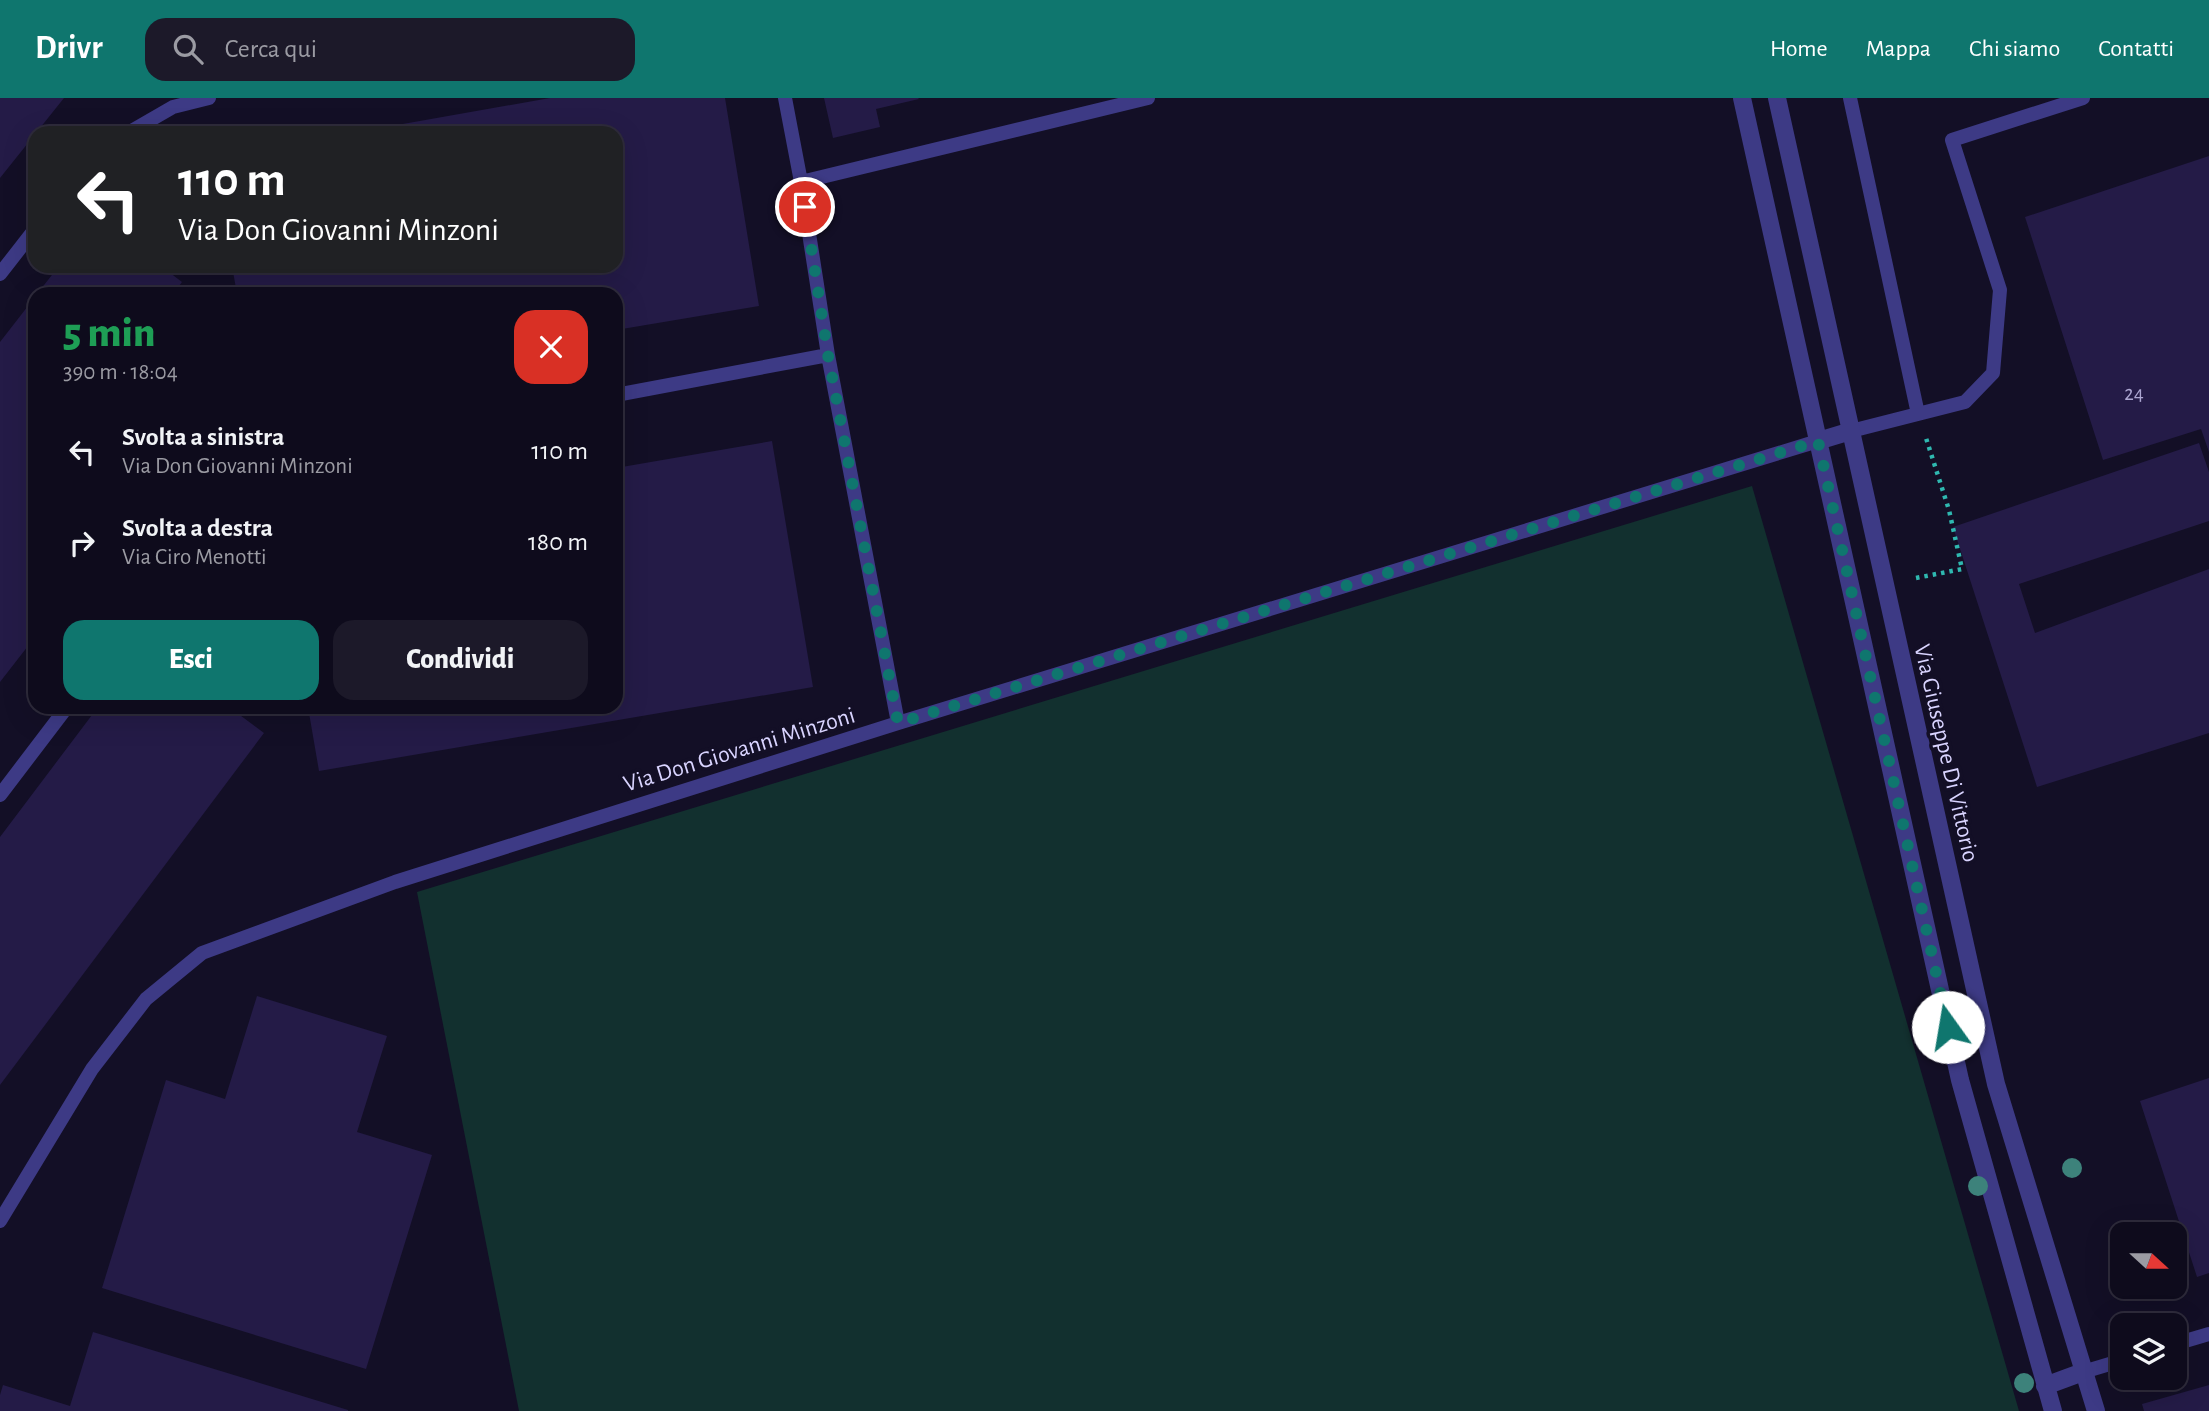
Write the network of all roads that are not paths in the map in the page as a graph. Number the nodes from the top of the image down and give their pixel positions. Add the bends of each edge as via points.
1 (209, 98) edge
2 (785, 98) edge
3 (1148, 98) edge
4 (1742, 98) edge
5 (1777, 98) edge
6 (1850, 98) edge
7 (2083, 98) edge
8 (140, 126) edge
9 (801, 182) junction
10 (28, 238) edge
11 (0, 274) edge
12 (828, 355) junction
13 (623, 395) edge
14 (1918, 414) junction
15 (1851, 430) junction
16 (1818, 441) junction
17 (62, 714) edge
18 (898, 723) junction
19 (0, 795) edge
20 (0, 1221) edge
21 (2209, 1334) edge
22 (2187, 1340) edge
23 (2110, 1364) edge
24 (2083, 1372) junction
25 (2045, 1386) junction
26 (2053, 1411) edge
27 (2096, 1411) edge

1 - 8 lane via 173,107
2 - 9 lane
3 - 9 lane
4 - 16 street
5 - 15 street, Via Giuseppe Di Vittorio
6 - 14 lane
7 - 14 lane via 1952,140 2000,290 1993,373 1965,402
9 - 12 lane
10 - 11 lane
12 - 13 lane
12 - 18 lane
14 - 15 lane
15 - 16 street
15 - 24 street, Via Giuseppe Di Vittorio via 1996,1084
16 - 18 lane, Via Don Giovanni Minzoni
16 - 25 street via 1960,1080
17 - 19 lane
18 - 20 lane, Via Don Giovanni Minzoni via 395,881 202,954 146,999 92,1069
21 - 22 lane
23 - 24 lane
24 - 25 street
24 - 27 street, Via Giuseppe Di Vittorio
25 - 26 street

